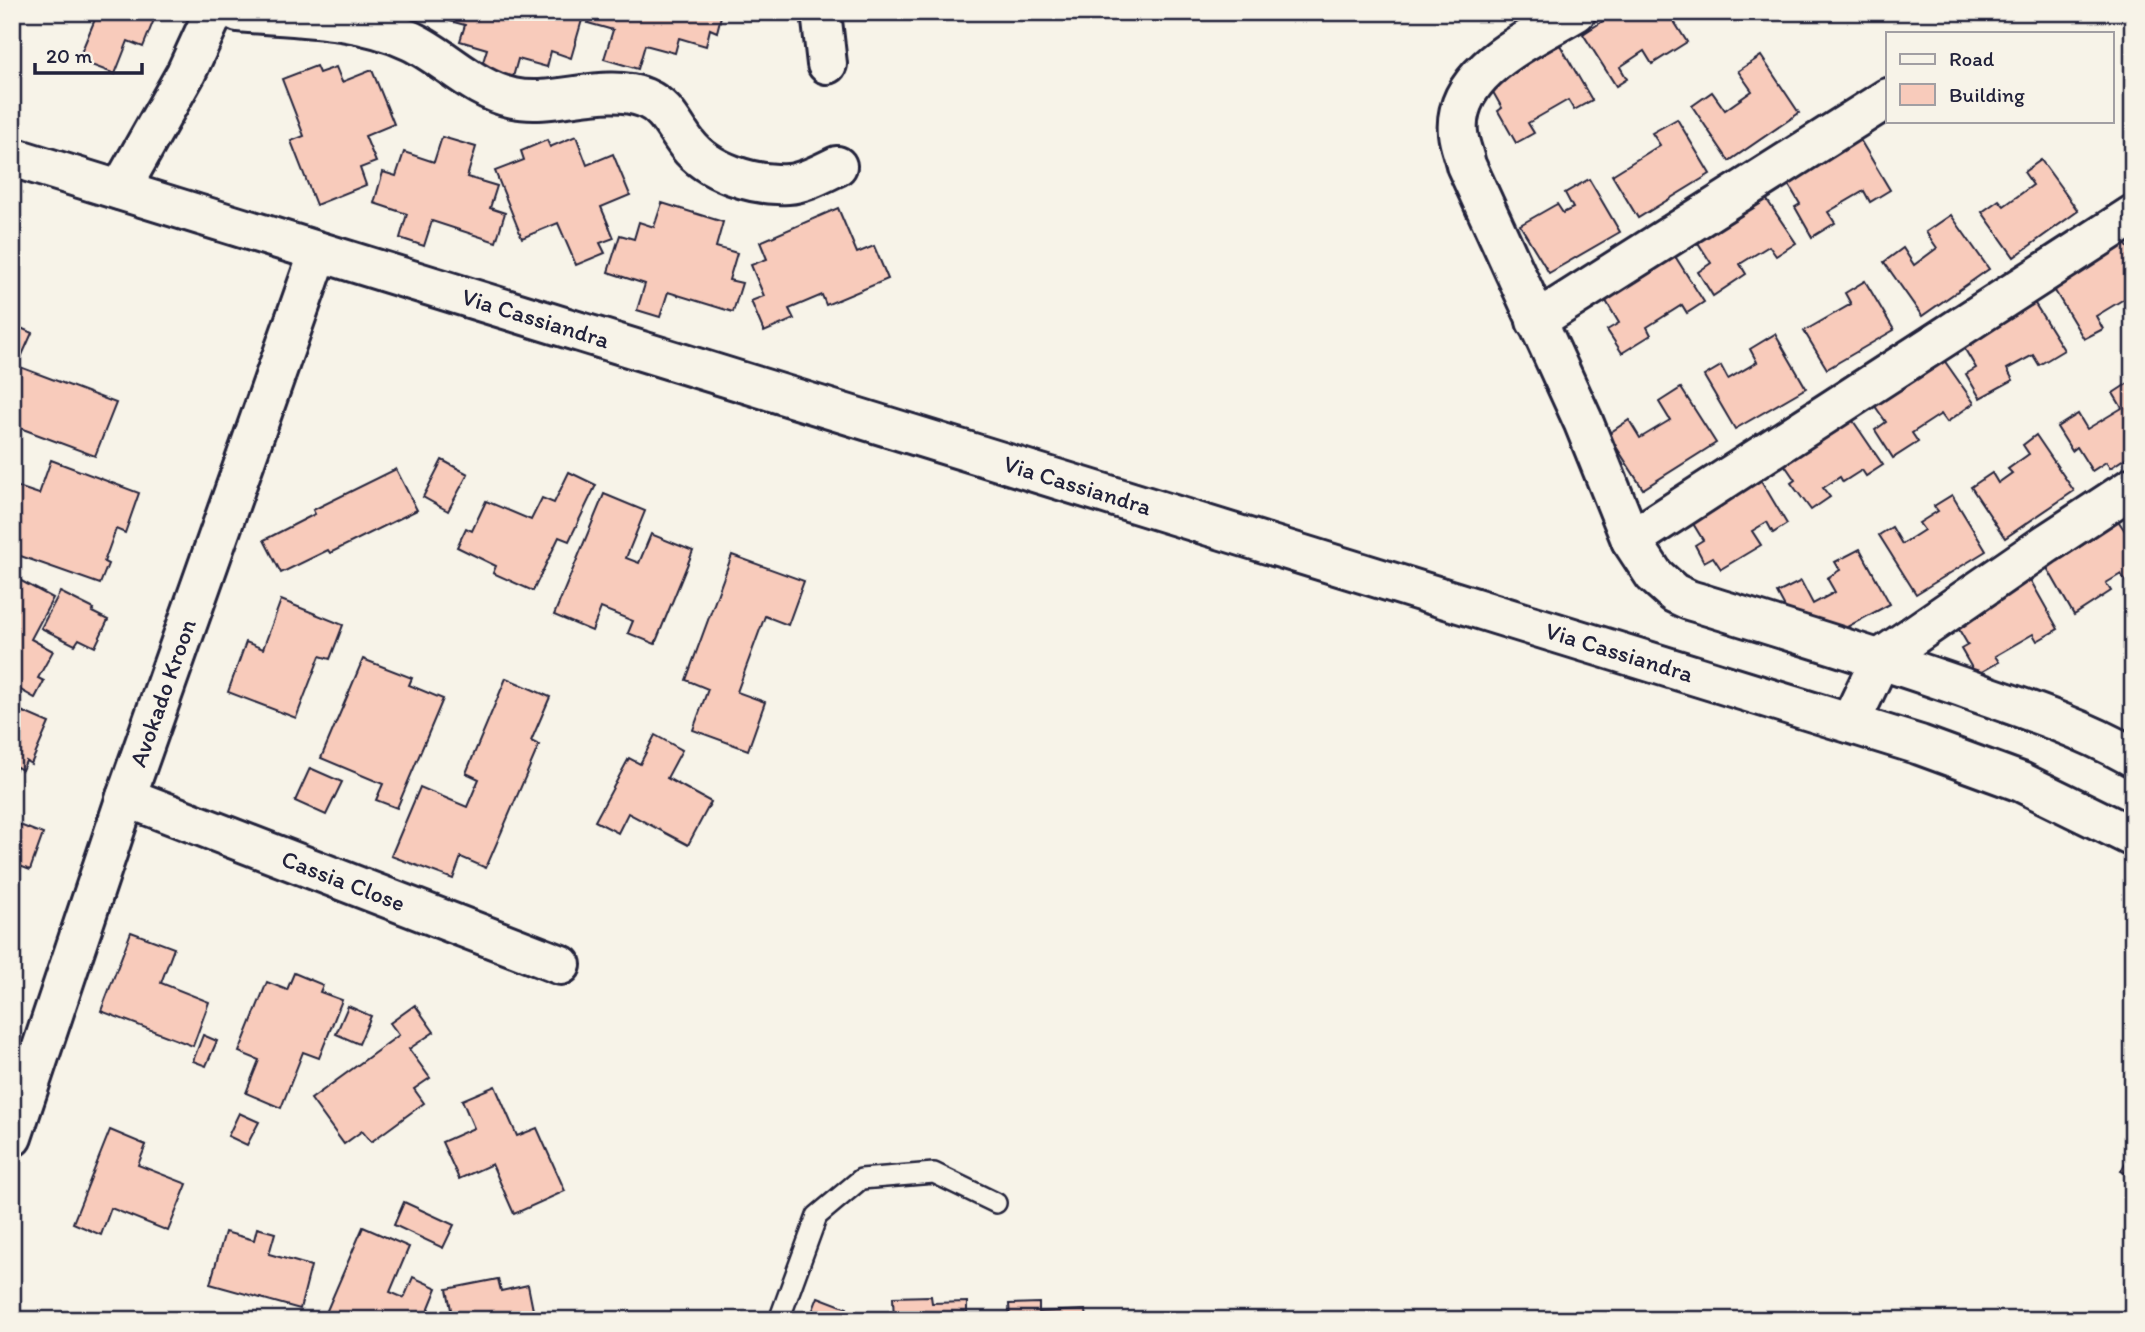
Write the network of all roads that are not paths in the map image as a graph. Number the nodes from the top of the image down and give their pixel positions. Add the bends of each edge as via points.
1 (214, 12) edge
2 (238, 12) edge
3 (821, 12) edge
4 (1576, 12) edge
5 (827, 64) dead end
6 (1886, 99) edge
7 (12, 157) edge
8 (837, 166) dead end
9 (120, 190) junction
10 (2133, 215) edge
11 (319, 252) junction
12 (1535, 321) junction
13 (2133, 487) edge
14 (1631, 540) junction
15 (1881, 658) junction
16 (1850, 723) junction
17 (2133, 757) edge
18 (126, 797) junction
19 (2133, 837) edge
20 (561, 965) dead end
21 (12, 1137) edge
22 (996, 1203) dead end
23 (779, 1320) edge

1 - 9 street via 186,73
2 - 8 street via 384,29 512,98 620,93 644,98 664,109 702,161 762,183 790,184
3 - 5 street
4 - 12 street via 1484,70 1460,111 1458,132 1466,165
6 - 12 street
7 - 9 street, Via Cassiandra
9 - 11 street, Via Cassiandra
10 - 14 street
11 - 16 street, Via Cassiandra
11 - 18 street, Avokado Kroon
12 - 14 street via 1583,421
13 - 15 street
14 - 15 street via 1654,575 1674,593
15 - 16 street
15 - 17 street via 2078,730
16 - 19 street, Via Cassiandra via 2021,782
18 - 20 street, Cassia Close
18 - 21 street, Avokado Kroon
22 - 23 lane via 934,1173 861,1180 817,1216

